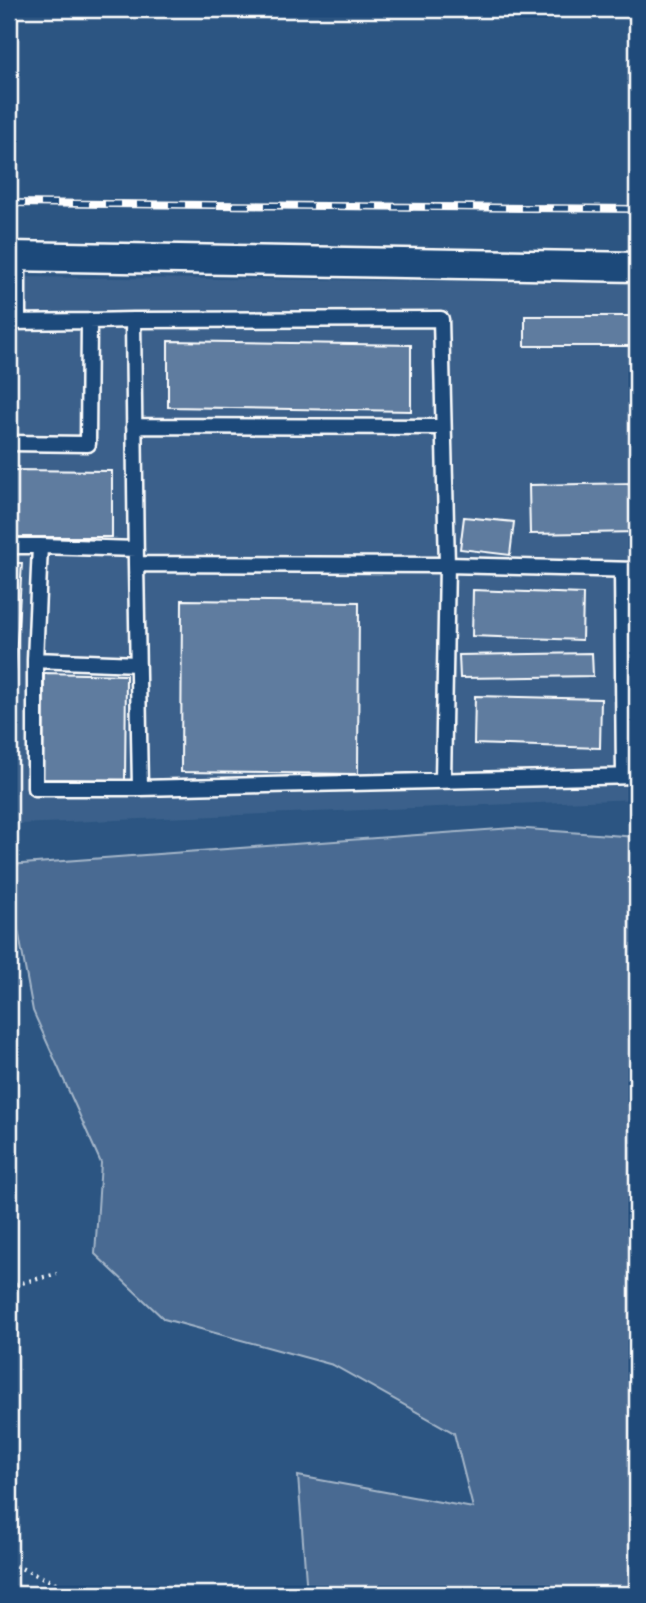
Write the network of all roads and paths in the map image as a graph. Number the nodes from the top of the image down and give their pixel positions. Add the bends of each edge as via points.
1 (13, 256) edge
2 (637, 267) edge
3 (133, 320) junction
4 (89, 321) junction
5 (13, 322) edge
6 (134, 426) junction
7 (442, 427) junction
8 (9, 443) edge
9 (9, 546) edge
10 (40, 546) junction
11 (136, 557) junction
12 (447, 565) junction
13 (622, 570) junction
14 (637, 570) edge
15 (35, 660) junction
16 (138, 664) junction
17 (630, 776) edge
18 (443, 780) junction
19 (140, 788) junction
20 (57, 1274) dead end
21 (9, 1286) edge
22 (9, 1563) edge
23 (65, 1587) dead end

1 - 2 street
1 - 5 lane
3 - 4 lane
3 - 6 lane
3 - 7 lane via 441,319
4 - 5 lane
4 - 8 lane via 88,444
6 - 7 lane
6 - 11 lane
7 - 12 lane
9 - 10 lane
10 - 11 lane
10 - 15 lane
11 - 12 lane
11 - 16 lane
12 - 13 lane
12 - 18 lane
13 - 14 lane
13 - 17 lane
15 - 16 lane
15 - 19 lane via 35,788
16 - 19 lane
17 - 18 lane
18 - 19 lane
20 - 21 path
22 - 23 path

